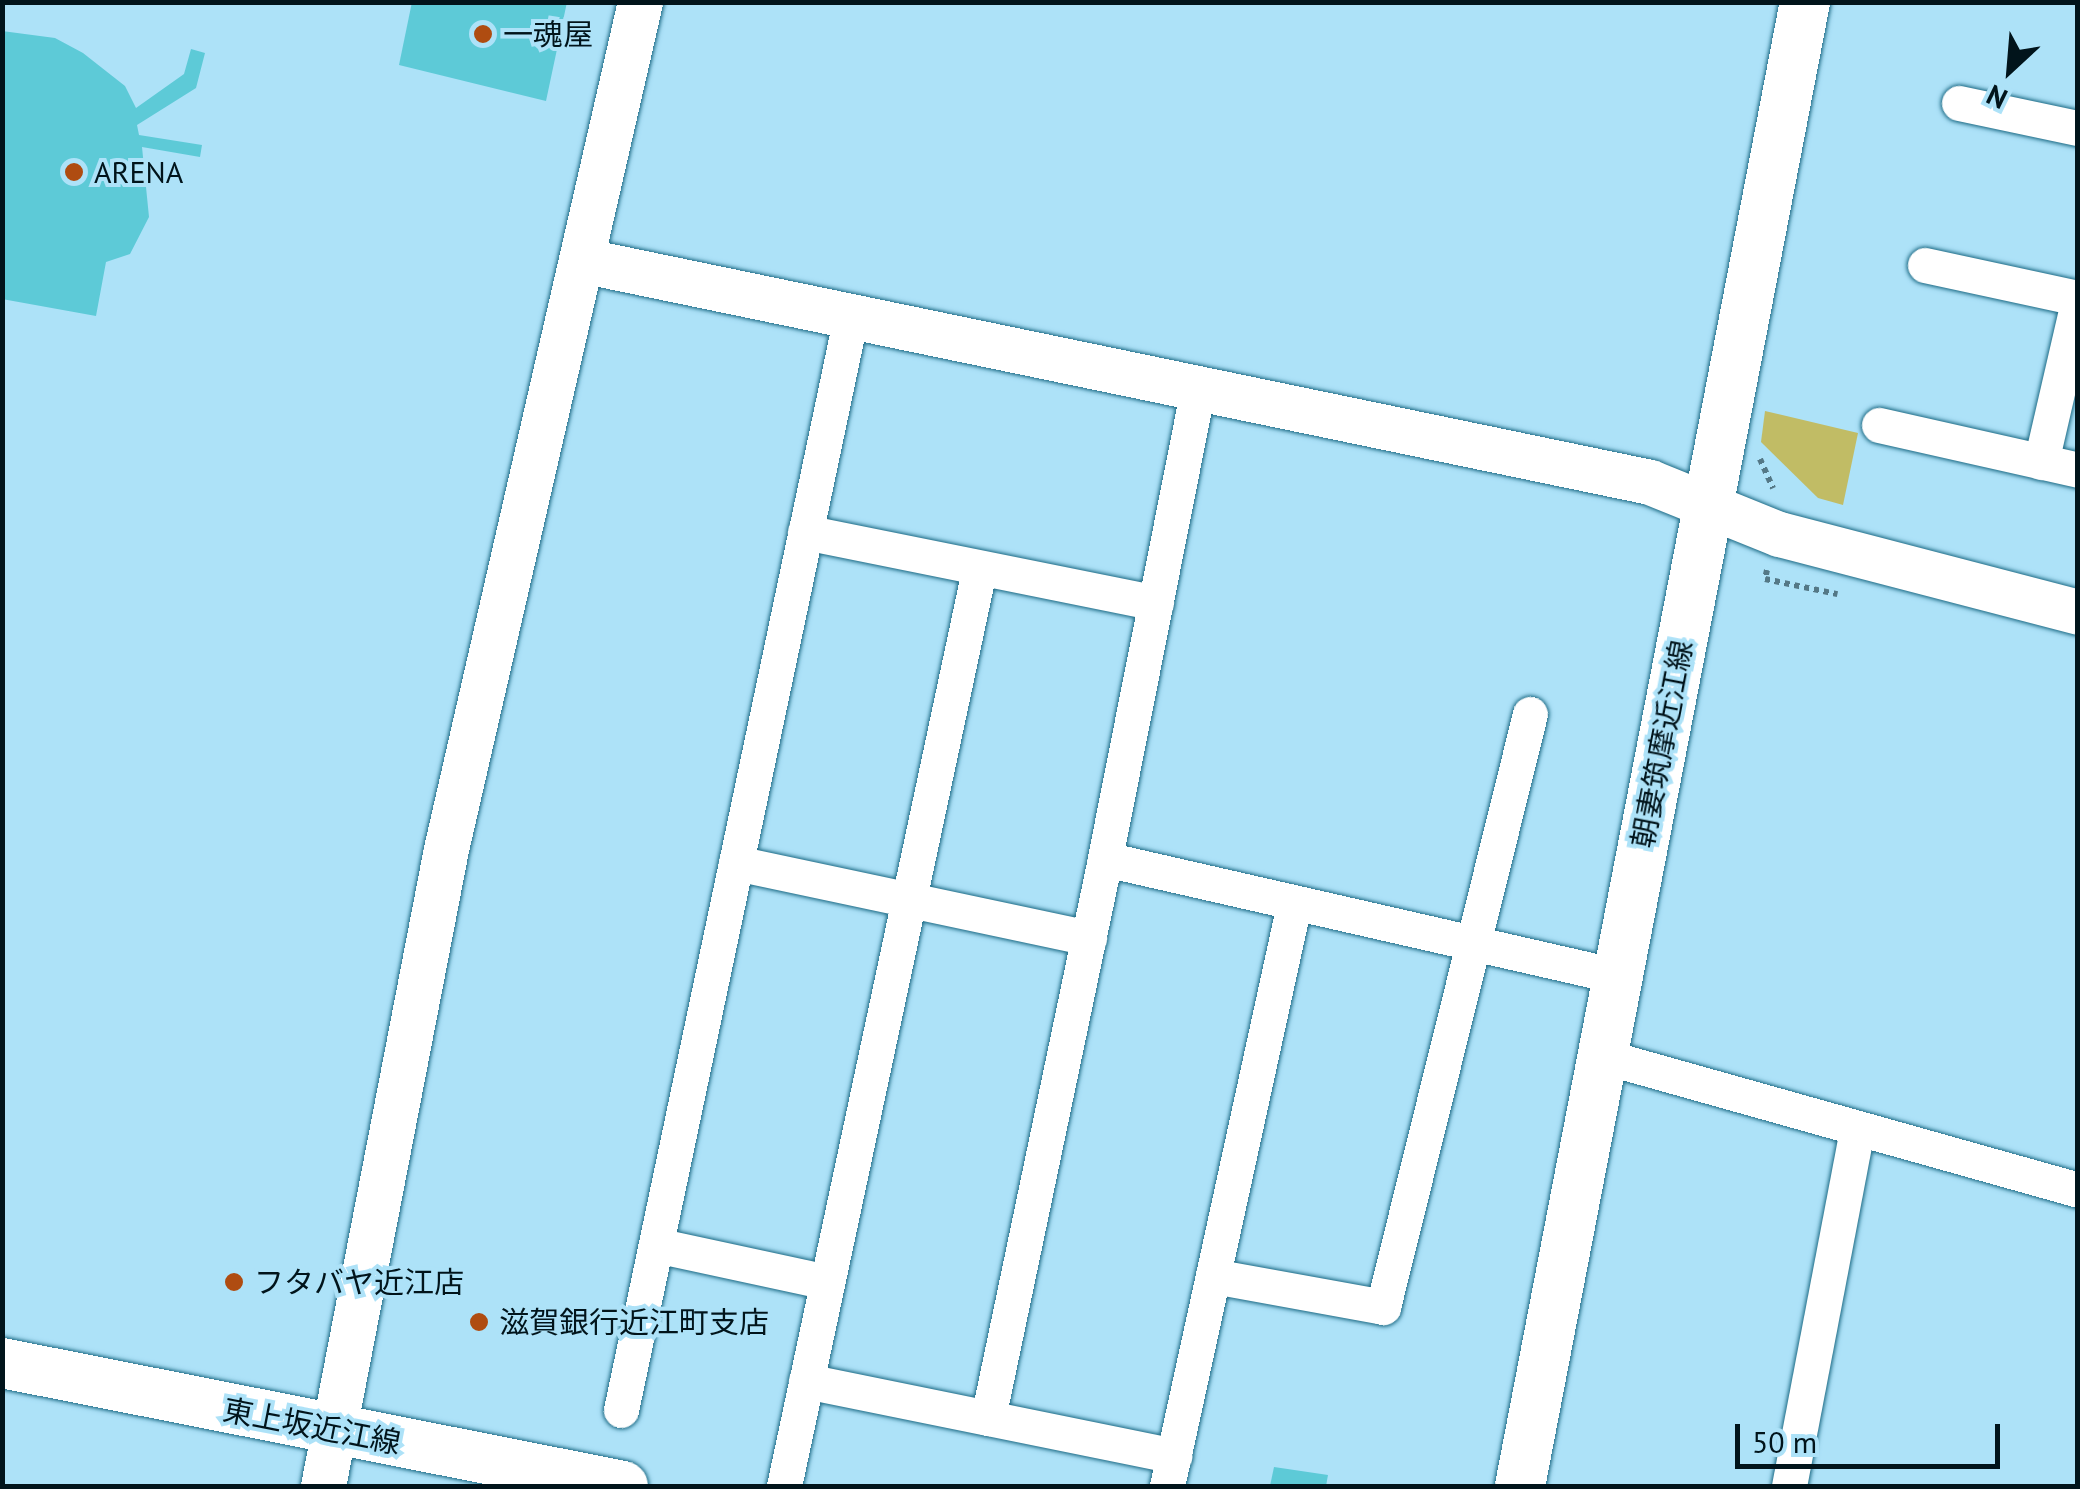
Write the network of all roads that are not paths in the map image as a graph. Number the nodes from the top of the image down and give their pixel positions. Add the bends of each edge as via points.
1 (640, 2) edge
2 (1805, 2) edge
3 (1959, 103) dead end
4 (2078, 128) edge
5 (582, 260) junction
6 (1925, 265) dead end
7 (2078, 300) edge
8 (851, 316) junction
9 (1198, 388) junction
10 (1879, 426) dead end
11 (2041, 462) junction
12 (2078, 470) edge
13 (1710, 503) junction
14 (805, 532) junction
15 (979, 570) junction
16 (1156, 603) junction
17 (2078, 612) edge
18 (1530, 714) dead end
19 (1106, 859) junction
20 (736, 863) junction
21 (908, 900) junction
22 (1294, 904) junction
23 (1089, 938) junction
24 (1474, 940) junction
25 (1618, 976) junction
26 (1602, 1056) junction
27 (1857, 1128) junction
28 (2078, 1190) edge
29 (656, 1245) junction
30 (1213, 1276) junction
31 (827, 1282) junction
32 (2, 1363) edge
33 (806, 1381) junction
34 (621, 1410) dead end
35 (988, 1418) junction
36 (335, 1431) junction
37 (1170, 1471) edge
38 (323, 1486) edge
39 (623, 1486) edge
40 (784, 1486) edge
41 (1520, 1486) edge
42 (1789, 1486) edge

1 - 5 street
2 - 13 main road, 朝妻筑摩近江線
3 - 4 street
5 - 8 street
5 - 36 street via 446,849
6 - 7 street
7 - 11 street
8 - 9 street
8 - 14 street
9 - 13 street via 1650,482
9 - 16 street
10 - 11 street
11 - 12 street
13 - 17 street via 1778,534
13 - 25 main road, 朝妻筑摩近江線
14 - 15 street
14 - 20 street
15 - 16 street
15 - 21 street
16 - 19 street
18 - 24 street
19 - 22 street
19 - 23 street
20 - 21 street
20 - 29 street
21 - 23 street
21 - 31 street
22 - 24 street
22 - 30 street
23 - 35 street
24 - 25 street
24 - 30 street via 1382,1307
25 - 26 main road, 朝妻筑摩近江線
26 - 27 street
26 - 41 main road, 朝妻筑摩近江線
27 - 28 street
27 - 42 street
29 - 31 street
29 - 34 street
30 - 37 street
31 - 33 street
32 - 36 main road, 東上坂近江線
33 - 35 street
33 - 40 street
35 - 37 street
36 - 38 street
36 - 39 main road, 東上坂近江線

